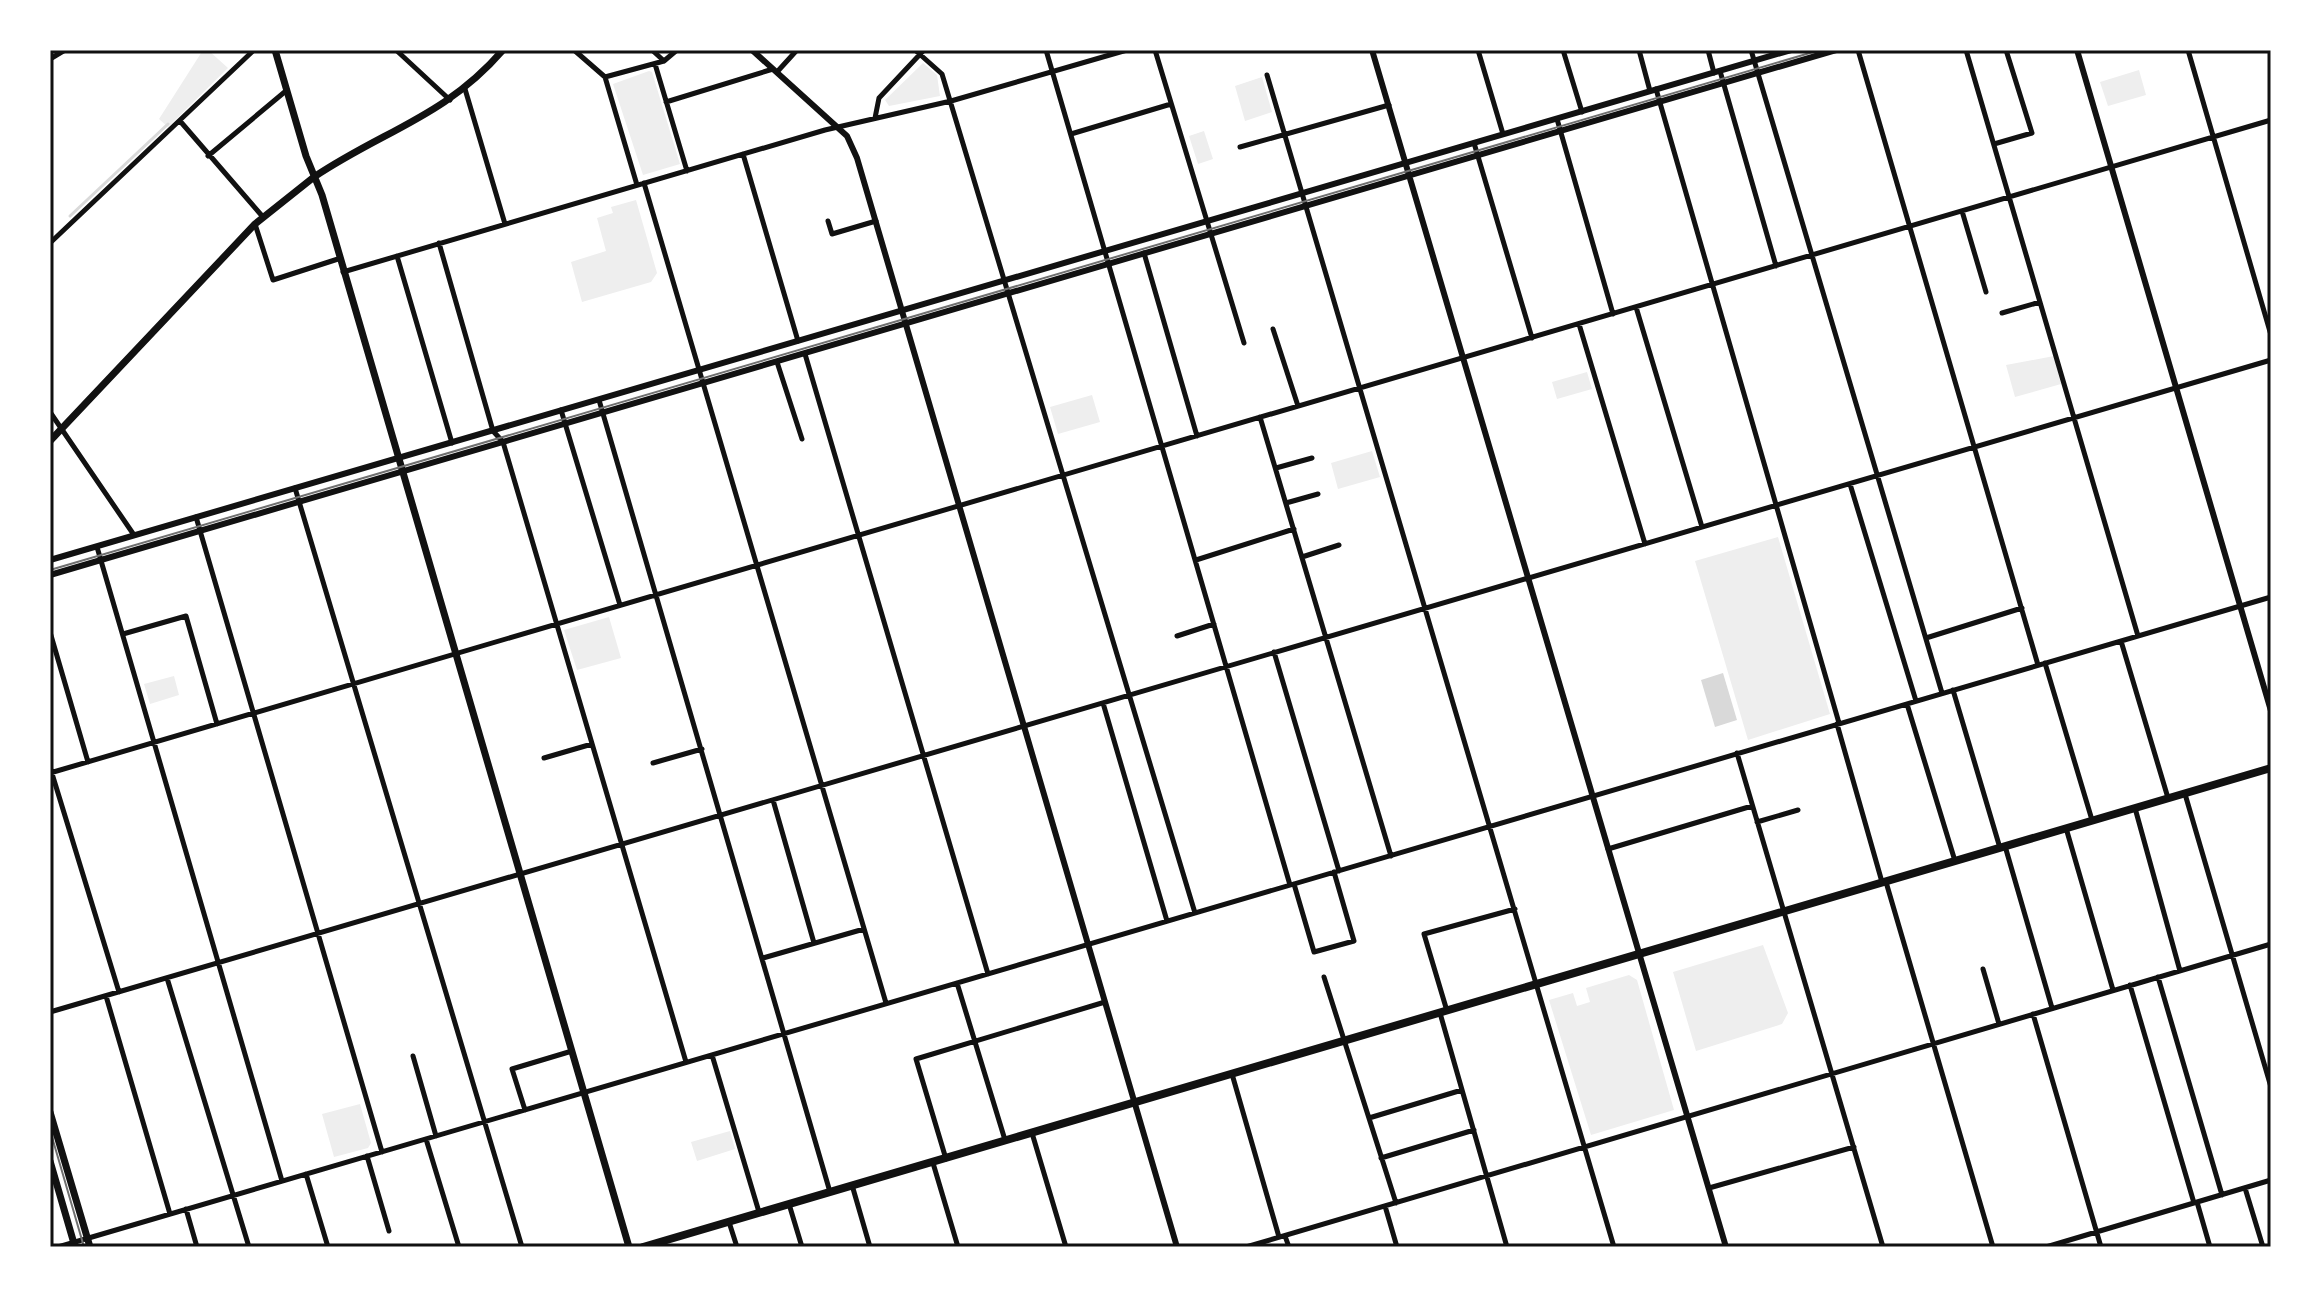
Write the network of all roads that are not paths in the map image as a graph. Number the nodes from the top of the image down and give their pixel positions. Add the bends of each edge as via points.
1 (65, 50) edge
2 (254, 50) edge
3 (275, 50) edge
4 (396, 50) edge
5 (503, 50) edge
6 (574, 50) edge
7 (652, 50) edge
8 (677, 50) edge
9 (752, 50) edge
10 (797, 50) edge
11 (1046, 50) edge
12 (1127, 50) edge
13 (1155, 50) edge
14 (1372, 50) edge
15 (1478, 50) edge
16 (1563, 50) edge
17 (1639, 50) edge
18 (1708, 50) edge
19 (1751, 50) edge
20 (1791, 50) edge
21 (1836, 50) edge
22 (1858, 50) edge
23 (1966, 50) edge
24 (2006, 50) edge
25 (2077, 50) edge
26 (2188, 50) edge
27 (920, 51) edge
28 (50, 59) edge
29 (664, 61) junction
30 (1754, 61) junction
31 (655, 64) junction
32 (775, 71) junction
33 (1052, 72) junction
34 (1717, 72) junction
35 (1758, 73) junction
36 (1267, 75) dead end
37 (605, 77) junction
38 (1723, 82) junction
39 (465, 89) junction
40 (287, 90) junction
41 (1653, 90) junction
42 (450, 100) junction
43 (951, 101) junction
44 (666, 102) junction
45 (1660, 102) junction
46 (1171, 104) junction
47 (1389, 105) junction
48 (1582, 112) junction
49 (875, 118) junction
50 (1557, 119) junction
51 (2271, 120) edge
52 (180, 121) junction
53 (836, 127) junction
54 (1561, 131) junction
55 (1071, 134) junction
56 (1503, 134) junction
57 (1284, 135) junction
58 (2213, 138) junction
59 (1474, 143) junction
60 (1994, 144) junction
61 (1240, 147) dead end
62 (743, 154) junction
63 (1478, 155) junction
64 (208, 156) junction
65 (1406, 162) junction
66 (2111, 168) junction
67 (687, 171) junction
68 (1411, 176) junction
69 (314, 177) junction
70 (640, 184) junction
71 (1300, 194) junction
72 (2010, 198) junction
73 (1304, 206) junction
74 (1962, 211) junction
75 (263, 217) junction
76 (828, 221) dead end
77 (876, 221) junction
78 (1206, 221) junction
79 (255, 224) junction
80 (505, 224) junction
81 (1910, 227) junction
82 (1210, 234) junction
83 (50, 243) edge
84 (439, 243) junction
85 (1105, 251) junction
86 (1144, 253) junction
87 (1812, 255) junction
88 (397, 256) junction
89 (338, 259) junction
90 (1108, 264) junction
91 (1776, 266) junction
92 (342, 272) junction
93 (1003, 280) junction
94 (1713, 285) junction
95 (1986, 292) dead end
96 (1007, 294) junction
97 (2040, 302) junction
98 (1636, 307) junction
99 (902, 309) junction
100 (2002, 313) dead end
101 (1613, 314) junction
102 (906, 324) junction
103 (1579, 324) junction
104 (1273, 329) dead end
105 (2271, 335) edge
106 (1532, 338) junction
107 (798, 341) junction
108 (1244, 343) dead end
109 (805, 354) junction
110 (1464, 358) junction
111 (2271, 360) edge
112 (777, 362) junction
113 (700, 370) junction
114 (704, 384) junction
115 (1359, 388) junction
116 (2176, 388) junction
117 (599, 400) junction
118 (1298, 406) junction
119 (561, 410) junction
120 (50, 412) edge
121 (603, 413) junction
122 (1260, 417) junction
123 (2074, 418) junction
124 (565, 424) junction
125 (61, 429) junction
126 (493, 431) junction
127 (1197, 436) junction
128 (802, 439) dead end
129 (50, 441) edge
130 (503, 442) junction
131 (452, 443) junction
132 (1162, 446) junction
133 (1975, 447) junction
134 (397, 457) junction
135 (1312, 458) dead end
136 (1276, 468) junction
137 (401, 472) junction
138 (1062, 475) junction
139 (1877, 476) junction
140 (1850, 484) junction
141 (295, 488) junction
142 (1318, 494) dead end
143 (299, 502) junction
144 (1286, 503) junction
145 (1776, 505) junction
146 (959, 506) junction
147 (196, 517) junction
148 (1702, 527) junction
149 (1294, 529) junction
150 (200, 531) junction
151 (859, 535) junction
152 (135, 536) junction
153 (1645, 544) junction
154 (1339, 545) dead end
155 (97, 547) junction
156 (1302, 557) junction
157 (50, 560) edge
158 (101, 560) junction
159 (1195, 560) junction
160 (758, 565) junction
161 (50, 575) edge
162 (1529, 578) junction
163 (658, 594) junction
164 (2271, 597) edge
165 (620, 605) junction
166 (2240, 606) junction
167 (1426, 608) junction
168 (2022, 608) junction
169 (556, 624) junction
170 (1214, 624) junction
171 (50, 632) edge
172 (123, 634) junction
173 (1177, 636) dead end
174 (2138, 636) junction
175 (1327, 638) junction
176 (1926, 638) junction
177 (2121, 641) junction
178 (1274, 652) junction
179 (455, 654) junction
180 (2042, 664) junction
181 (1227, 667) junction
182 (353, 684) junction
183 (1953, 690) junction
184 (1942, 693) junction
185 (1127, 696) junction
186 (1916, 701) junction
187 (1103, 703) junction
188 (1907, 704) junction
189 (2271, 711) edge
190 (253, 713) junction
191 (217, 724) junction
192 (1838, 724) junction
193 (1025, 726) junction
194 (155, 742) junction
195 (592, 744) junction
196 (702, 749) junction
197 (1737, 753) junction
198 (924, 755) junction
199 (544, 758) dead end
200 (88, 762) junction
201 (653, 763) dead end
202 (2271, 768) edge
203 (51, 771) edge
204 (822, 786) junction
205 (2185, 793) junction
206 (1593, 796) junction
207 (2168, 798) junction
208 (773, 800) junction
209 (1752, 806) junction
210 (2135, 808) junction
211 (1798, 810) dead end
212 (721, 815) junction
213 (2092, 820) junction
214 (1757, 822) junction
215 (1490, 827) junction
216 (2066, 828) junction
217 (622, 845) junction
218 (2003, 847) junction
219 (1608, 849) junction
220 (1391, 856) junction
221 (1955, 861) junction
222 (1336, 871) junction
223 (520, 874) junction
224 (1884, 882) junction
225 (1292, 884) junction
226 (418, 904) junction
227 (1515, 909) junction
228 (1784, 912) junction
229 (1195, 913) junction
230 (1167, 921) junction
231 (864, 929) junction
232 (318, 934) junction
233 (814, 943) junction
234 (1089, 944) junction
235 (2271, 944) edge
236 (1639, 954) junction
237 (2232, 955) junction
238 (763, 958) junction
239 (218, 963) junction
240 (1983, 969) dead end
241 (2180, 971) junction
242 (988, 974) junction
243 (1324, 977) dead end
244 (2158, 977) junction
245 (167, 978) junction
246 (957, 983) junction
247 (1537, 984) junction
248 (2130, 985) junction
249 (2113, 990) junction
250 (119, 992) junction
251 (106, 996) junction
252 (1106, 1002) junction
253 (886, 1004) junction
254 (2052, 1008) junction
255 (50, 1012) edge
256 (1443, 1012) junction
257 (2033, 1014) junction
258 (1999, 1024) junction
259 (784, 1034) junction
260 (975, 1041) junction
261 (1344, 1041) junction
262 (1934, 1044) junction
263 (572, 1051) junction
264 (712, 1055) junction
265 (413, 1056) dead end
266 (686, 1062) junction
267 (1232, 1074) junction
268 (1832, 1074) junction
269 (2271, 1087) edge
270 (1462, 1090) junction
271 (584, 1092) junction
272 (1135, 1102) junction
273 (525, 1110) junction
274 (50, 1112) edge
275 (1687, 1117) junction
276 (1369, 1118) junction
277 (484, 1122) junction
278 (1474, 1130) junction
279 (1032, 1132) junction
280 (436, 1136) junction
281 (426, 1139) junction
282 (1005, 1140) junction
283 (1585, 1147) junction
284 (1854, 1147) junction
285 (382, 1152) junction
286 (367, 1156) junction
287 (1381, 1158) junction
288 (946, 1159) junction
289 (50, 1161) edge
290 (933, 1163) junction
291 (306, 1174) junction
292 (1487, 1176) junction
293 (2271, 1180) edge
294 (282, 1181) junction
295 (852, 1185) junction
296 (1709, 1188) junction
297 (2245, 1188) junction
298 (830, 1192) junction
299 (232, 1195) junction
300 (2222, 1195) junction
301 (1396, 1203) junction
302 (2196, 1203) junction
303 (789, 1204) junction
304 (1385, 1206) junction
305 (186, 1209) junction
306 (759, 1213) junction
307 (170, 1214) junction
308 (729, 1222) junction
309 (389, 1231) dead end
310 (2097, 1232) junction
311 (1282, 1236) junction
312 (88, 1243) edge
313 (75, 1244) edge
314 (58, 1247) edge
315 (197, 1247) edge
316 (249, 1247) edge
317 (328, 1247) edge
318 (459, 1247) edge
319 (522, 1247) edge
320 (629, 1247) edge
321 (643, 1247) edge
322 (737, 1247) edge
323 (802, 1247) edge
324 (870, 1247) edge
325 (958, 1247) edge
326 (1066, 1247) edge
327 (1177, 1247) edge
328 (1246, 1247) edge
329 (1289, 1247) edge
330 (1397, 1247) edge
331 (1507, 1247) edge
332 (1614, 1247) edge
333 (1726, 1247) edge
334 (1883, 1247) edge
335 (1993, 1247) edge
336 (2046, 1247) edge
337 (2101, 1247) edge
338 (2210, 1247) edge
339 (2263, 1247) edge

1 - 28 street
2 - 52 street
3 - 40 main road
4 - 42 street
5 - 39 main road
6 - 37 street
7 - 29 street
8 - 29 street
9 - 32 street
10 - 32 street
11 - 33 street
12 - 33 street
13 - 46 street
14 - 47 street
15 - 56 street
16 - 48 street
17 - 41 street
18 - 34 street
19 - 30 street
20 - 30 street
21 - 35 street
22 - 81 street
23 - 60 street
24 - 60 street via 2032,133
25 - 66 street
26 - 58 street
27 - 43 street via 942,74
27 - 49 street via 879,98
29 - 31 street
30 - 34 street
30 - 35 street
31 - 37 street
31 - 44 street
32 - 44 street
32 - 53 street
33 - 43 street
33 - 55 street
34 - 38 street
34 - 41 street
35 - 38 street
35 - 87 street
36 - 57 street
37 - 70 street
38 - 45 street
38 - 91 street
39 - 42 main road
39 - 80 street
40 - 64 street
40 - 69 main road
41 - 45 street
41 - 48 street
42 - 69 main road
43 - 49 street
43 - 93 street
44 - 67 street
45 - 54 street
45 - 94 street
46 - 55 street
46 - 78 street
47 - 57 street
47 - 65 street
48 - 50 street
49 - 53 street
50 - 54 street
50 - 56 street
51 - 58 street
52 - 64 street
52 - 83 street
53 - 62 street
53 - 77 street via 854,148
54 - 63 street
54 - 101 street
55 - 85 street
56 - 59 street
57 - 61 street
57 - 71 street
58 - 66 street
58 - 105 street
59 - 63 street
59 - 65 street
60 - 72 street
62 - 67 street
62 - 107 street
63 - 68 street
63 - 106 street
64 - 75 street
65 - 68 street
65 - 71 street
66 - 72 street
66 - 116 street
67 - 70 street
68 - 73 street
68 - 110 street
69 - 75 main road
69 - 89 main road
70 - 80 street
70 - 113 street
71 - 73 street
71 - 78 street
72 - 74 street
72 - 97 street
73 - 82 street
73 - 115 street
74 - 81 street
74 - 95 street
75 - 79 main road
76 - 77 street via 832,234
77 - 99 street
78 - 82 street
78 - 85 street
79 - 89 street via 273,280
79 - 125 main road
80 - 84 street
81 - 87 street
81 - 133 street
82 - 86 street
82 - 108 street
84 - 88 street
84 - 126 street
85 - 90 street
85 - 93 street
86 - 90 street
86 - 127 street
87 - 91 street
87 - 139 street
88 - 92 street
88 - 131 street
89 - 92 main road
90 - 96 street
90 - 132 street
91 - 94 street
92 - 134 main road
93 - 96 street
93 - 99 street
94 - 98 street
94 - 145 street
96 - 102 street
96 - 138 street
97 - 100 street
97 - 123 street
98 - 101 street
98 - 148 street
99 - 102 street
99 - 107 street
101 - 103 street
102 - 109 street
102 - 146 street
103 - 106 street
103 - 153 street
104 - 118 street
106 - 110 street
107 - 113 street
109 - 112 street
109 - 151 street
110 - 115 street
110 - 162 street
111 - 116 street
112 - 114 street
112 - 128 street
113 - 114 street
113 - 117 street
114 - 121 street
114 - 160 street
115 - 118 street
115 - 167 street
116 - 123 street
116 - 166 street
117 - 119 street
117 - 121 street
118 - 122 street
119 - 124 street
119 - 126 street
120 - 125 street
121 - 124 street
121 - 163 street
122 - 127 street
122 - 136 street
123 - 133 street
123 - 174 street
124 - 130 street
124 - 165 street
125 - 129 main road
125 - 152 street
126 - 130 street
126 - 131 street
127 - 132 street
130 - 137 street
130 - 169 street
131 - 134 street
132 - 138 street
132 - 159 street
133 - 139 street
133 - 168 street
134 - 137 main road
134 - 141 street
135 - 136 street
136 - 144 street
137 - 143 street
137 - 179 main road
138 - 146 street
138 - 185 street
139 - 140 street
139 - 176 street
140 - 145 street
140 - 186 street
141 - 143 street
141 - 147 street
142 - 144 street
143 - 150 street
143 - 182 street
144 - 149 street
145 - 148 street
145 - 192 street
146 - 151 street
146 - 193 street
147 - 150 street
147 - 152 street
148 - 153 street
149 - 156 street
149 - 159 street
150 - 158 street
150 - 190 street
151 - 160 street
151 - 198 street
152 - 155 street
153 - 162 street
154 - 156 street
155 - 157 street
155 - 158 street
156 - 175 street
158 - 161 street
158 - 172 street
159 - 170 street
160 - 163 street
160 - 204 street
162 - 167 street
162 - 206 street
163 - 165 street
163 - 196 street
164 - 166 street
165 - 169 street
166 - 174 street
166 - 189 street
167 - 175 street
167 - 215 street
168 - 176 street
168 - 180 street
169 - 179 street
169 - 195 street
170 - 173 street
170 - 181 street
171 - 200 street
172 - 191 street via 186,616
172 - 194 street
174 - 177 street
175 - 178 street
175 - 220 street
176 - 184 street
177 - 180 street
177 - 207 street
178 - 181 street
178 - 222 street
179 - 182 street
179 - 223 main road
180 - 183 street
180 - 213 street
181 - 185 street
181 - 225 street
182 - 190 street
182 - 226 street
183 - 184 street
183 - 218 street
184 - 186 street
185 - 187 street
185 - 229 street via 1134,704
186 - 188 street
187 - 193 street
187 - 230 street
188 - 192 street
188 - 221 street
190 - 191 street
190 - 232 street
191 - 194 street
192 - 197 street
192 - 224 street
193 - 198 street
193 - 234 street
194 - 200 street
194 - 239 street
195 - 199 street
195 - 217 street
196 - 201 street
196 - 212 street
197 - 206 street
197 - 209 street
198 - 204 street
198 - 242 street
200 - 203 street
202 - 205 highway
203 - 250 street
204 - 208 street
204 - 231 street
205 - 207 highway
205 - 237 street
206 - 215 street
206 - 219 street
207 - 210 highway
208 - 212 street
208 - 233 street
209 - 214 street
209 - 219 street
210 - 213 highway
210 - 241 street
211 - 214 street
212 - 217 street
212 - 238 street
213 - 216 highway
214 - 228 street
215 - 220 street
215 - 227 street
216 - 218 highway
216 - 249 street
217 - 223 street
217 - 266 street
218 - 221 highway
218 - 254 street
219 - 236 street
220 - 222 street
221 - 224 highway
222 - 225 street
222 - 225 street via 1354,941 1341,945 1314,952
223 - 226 street
223 - 263 main road
224 - 228 highway
224 - 262 street
225 - 229 street
226 - 232 street
226 - 277 street
227 - 247 street
227 - 256 street via 1424,934
228 - 236 highway
228 - 268 street
229 - 230 street
230 - 234 street
231 - 233 street
231 - 253 street
232 - 239 street
232 - 285 street
233 - 238 street
234 - 242 street
234 - 252 street
235 - 237 street
236 - 247 highway
236 - 275 street
237 - 241 street
237 - 269 street
238 - 259 street
239 - 245 street
239 - 294 street
240 - 258 street
241 - 244 street
242 - 246 street
243 - 261 street
244 - 248 street
244 - 300 street
245 - 250 street
245 - 299 street
246 - 253 street
246 - 260 street
247 - 256 highway
247 - 283 street
248 - 249 street
248 - 302 street
249 - 254 street
250 - 251 street
251 - 255 street
251 - 307 street
252 - 260 street
252 - 272 street
253 - 259 street
254 - 257 street
256 - 261 highway
256 - 270 street
257 - 258 street
257 - 310 street
258 - 262 street
259 - 264 street
259 - 298 street
260 - 282 street
260 - 288 street via 916,1059
261 - 267 highway
261 - 276 street
262 - 268 street
262 - 335 street
263 - 271 main road
263 - 273 street via 512,1069
264 - 266 street
264 - 306 street
265 - 280 street
266 - 271 street
267 - 272 highway
267 - 311 street
268 - 275 street
268 - 284 street
270 - 276 street
270 - 278 street
271 - 273 street
271 - 320 main road
272 - 279 highway
272 - 327 street
273 - 277 street
274 - 312 main road
275 - 283 street
275 - 296 street
276 - 287 street
277 - 280 street
277 - 319 street
278 - 287 street
278 - 292 street
279 - 282 highway
279 - 326 street
280 - 281 street
281 - 285 street
281 - 318 street
282 - 288 highway
283 - 292 street
283 - 332 street
284 - 296 street
284 - 334 street
285 - 286 street
286 - 291 street
286 - 309 street
287 - 301 street
288 - 290 highway
289 - 313 main road
290 - 295 highway
290 - 325 street
291 - 294 street
291 - 317 street
292 - 301 street
292 - 331 street
293 - 297 street
294 - 299 street
295 - 298 highway
295 - 324 street
296 - 333 street
297 - 300 street
297 - 339 street
298 - 303 highway
299 - 305 street
299 - 316 street
300 - 302 street
301 - 304 street
302 - 310 street
302 - 338 street
303 - 306 highway
303 - 323 street
304 - 311 street
304 - 330 street
305 - 307 street
305 - 315 street
306 - 308 highway
307 - 312 street
308 - 321 highway
308 - 322 street
310 - 336 street
310 - 337 street
311 - 328 street
311 - 329 street
312 - 313 street
313 - 314 street

